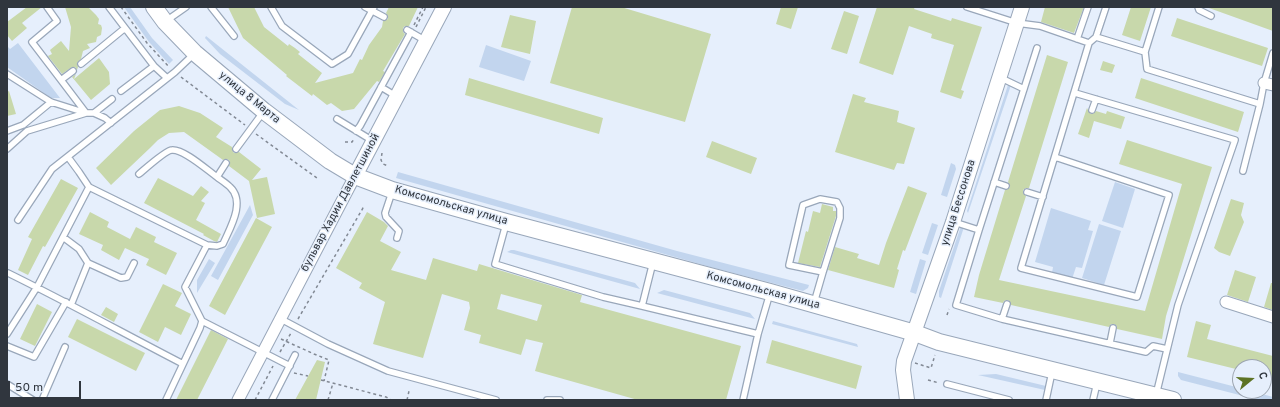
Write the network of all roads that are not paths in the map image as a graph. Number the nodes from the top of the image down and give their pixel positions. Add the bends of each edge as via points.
1 (47, 7) edge
2 (109, 7) edge
3 (154, 7) edge
4 (186, 7) edge
5 (211, 7) edge
6 (272, 7) edge
7 (364, 7) edge
8 (444, 7) edge
9 (967, 7) edge
10 (1022, 7) edge
11 (1088, 7) edge
12 (1106, 7) edge
13 (1159, 7) edge
14 (1198, 7) edge
15 (373, 9) edge
16 (1211, 16) dead end
17 (384, 17) dead end
18 (165, 22) junction
19 (1017, 23) junction
20 (125, 28) junction
21 (234, 36) dead end
22 (1096, 37) junction
23 (1077, 39) junction
24 (426, 41) junction
25 (1090, 43) junction
26 (1037, 48) dead end
27 (1145, 52) junction
28 (195, 53) junction
29 (1273, 53) edge
30 (81, 64) dead end
31 (154, 66) junction
32 (73, 71) dead end
33 (7, 74) edge
34 (999, 77) junction
35 (167, 78) junction
36 (62, 80) junction
37 (1268, 84) edge
38 (381, 87) junction
39 (1024, 89) junction
40 (121, 91) dead end
41 (1075, 92) junction
42 (397, 97) junction
43 (112, 99) dead end
44 (1096, 99) junction
45 (51, 102) junction
46 (1260, 104) junction
47 (1092, 110) dead end
48 (264, 111) junction
49 (86, 113) junction
50 (94, 113) junction
51 (337, 120) dead end
52 (111, 123) junction
53 (7, 131) edge
54 (356, 132) junction
55 (373, 141) junction
56 (7, 149) edge
57 (236, 149) dead end
58 (68, 157) junction
59 (1055, 157) junction
60 (226, 163) dead end
61 (1243, 171) dead end
62 (139, 174) dead end
63 (355, 176) junction
64 (217, 177) junction
65 (994, 182) junction
66 (1006, 186) dead end
67 (89, 187) junction
68 (392, 190) junction
69 (1027, 192) dead end
70 (1042, 198) junction
71 (18, 220) dead end
72 (506, 222) junction
73 (953, 222) junction
74 (979, 230) junction
75 (63, 237) junction
76 (397, 238) dead end
77 (207, 245) junction
78 (653, 261) junction
79 (88, 263) junction
80 (134, 263) dead end
81 (823, 272) junction
82 (8, 273) dead end
83 (37, 287) junction
84 (770, 292) junction
85 (1226, 302) dead end
86 (68, 303) junction
87 (1007, 304) dead end
88 (813, 305) junction
89 (642, 306) junction
90 (1273, 317) edge
91 (1002, 318) junction
92 (281, 319) junction
93 (202, 321) junction
94 (1113, 328) dead end
95 (915, 333) junction
96 (7, 334) edge
97 (758, 334) junction
98 (1110, 343) junction
99 (7, 346) edge
100 (65, 347) dead end
101 (1167, 349) junction
102 (263, 353) junction
103 (295, 355) dead end
104 (184, 364) junction
105 (288, 368) junction
106 (1053, 370) junction
107 (1098, 381) junction
108 (7, 384) edge
109 (947, 384) road end
110 (1155, 396) junction
111 (242, 399) edge
112 (33, 400) edge
113 (42, 400) edge
114 (166, 400) edge
115 (272, 400) edge
116 (496, 400) edge
117 (547, 400) edge
118 (560, 400) edge
119 (742, 400) edge
120 (906, 400) edge
121 (1009, 400) edge
122 (1046, 400) edge
123 (1093, 400) edge
124 (1173, 400) edge

1 - 36 lane via 57,21 32,42
2 - 20 lane
3 - 18 main road, улица 8 Марта
4 - 18 lane
5 - 21 lane
6 - 15 lane via 282,26 332,64 348,54
7 - 15 lane
8 - 24 street, бульвар Хадии Давлетшиной
9 - 19 lane
10 - 19 street, улица Бессонова
11 - 23 lane
12 - 22 lane
13 - 27 lane
14 - 16 lane
15 - 17 lane
18 - 28 main road, улица 8 Марта
19 - 23 lane via 1040,26
19 - 34 street, улица Бессонова
20 - 30 lane
20 - 31 lane
22 - 25 lane
22 - 27 lane
23 - 25 lane
24 - 38 lane via 409,31
24 - 42 street, бульвар Хадии Давлетшиной
25 - 41 lane
26 - 39 lane
27 - 46 lane via 1146,68
28 - 35 lane
28 - 48 main road, улица 8 Марта
29 - 37 lane
31 - 35 lane
31 - 40 lane
32 - 36 lane
33 - 45 lane
34 - 39 lane
34 - 73 street, улица Бессонова
35 - 52 lane
36 - 49 lane
37 - 46 lane
38 - 42 lane
38 - 54 lane
39 - 65 lane
41 - 44 lane
41 - 59 lane
42 - 55 street, бульвар Хадии Давлетшиной
43 - 50 lane
44 - 47 lane
44 - 101 lane via 1235,140 1178,305
45 - 49 lane
45 - 53 lane via 23,125
46 - 61 lane
48 - 57 lane
48 - 63 main road, улица 8 Марта via 330,161
49 - 50 lane
49 - 56 lane via 27,131
50 - 52 lane
51 - 54 lane
52 - 58 lane
54 - 55 lane
55 - 63 street, бульвар Хадии Давлетшиной
58 - 67 lane
58 - 71 lane via 52,170
59 - 70 lane
59 - 70 lane via 1169,195 1137,297 1021,268
60 - 64 lane
62 - 64 lane via 172,150 187,154
63 - 68 main road, Комсомольская улица
63 - 92 street, бульвар Хадии Давлетшиной
64 - 77 lane via 231,188 235,195 237,213 223,244
65 - 66 lane
65 - 74 lane
67 - 75 lane
67 - 77 lane
68 - 72 main road, Комсомольская улица
68 - 76 lane via 385,213 398,231
69 - 70 lane
72 - 78 main road, Комсомольская улица
72 - 89 lane via 495,264 603,297
73 - 74 lane
73 - 95 street, улица Бессонова
74 - 91 lane via 956,305
75 - 79 lane via 79,249
75 - 83 lane
77 - 93 lane via 185,287
78 - 84 main road, Комсомольская улица
78 - 89 lane
79 - 80 lane via 121,278 127,277
79 - 86 lane
81 - 81 lane via 789,265 803,205 820,199 836,202 840,208 840,218
81 - 88 lane
82 - 83 lane
83 - 86 lane
83 - 96 lane
84 - 88 main road, Комсомольская улица
84 - 97 lane
85 - 90 street
86 - 99 lane via 34,357
86 - 104 lane
87 - 91 lane
88 - 95 main road, Комсомольская улица
89 - 97 lane
91 - 98 lane
92 - 102 street, бульвар Хадии Давлетшиной
92 - 116 lane via 388,371
93 - 102 lane
93 - 104 lane
94 - 98 lane
95 - 106 main road, Комсомольская улица via 939,342
95 - 120 street, улица Бессонова via 904,361
97 - 119 lane
98 - 101 lane via 1146,352 1153,346
100 - 113 lane
101 - 110 lane
102 - 105 lane via 277,359
102 - 111 street, бульвар Хадии Давлетшиной
103 - 105 lane
104 - 114 lane
105 - 115 lane
106 - 107 main road, Комсомольская улица
106 - 122 lane
107 - 110 main road, Комсомольская улица
107 - 123 lane
108 - 112 lane
109 - 121 lane
110 - 124 main road, Комсомольская улица
117 - 118 lane

